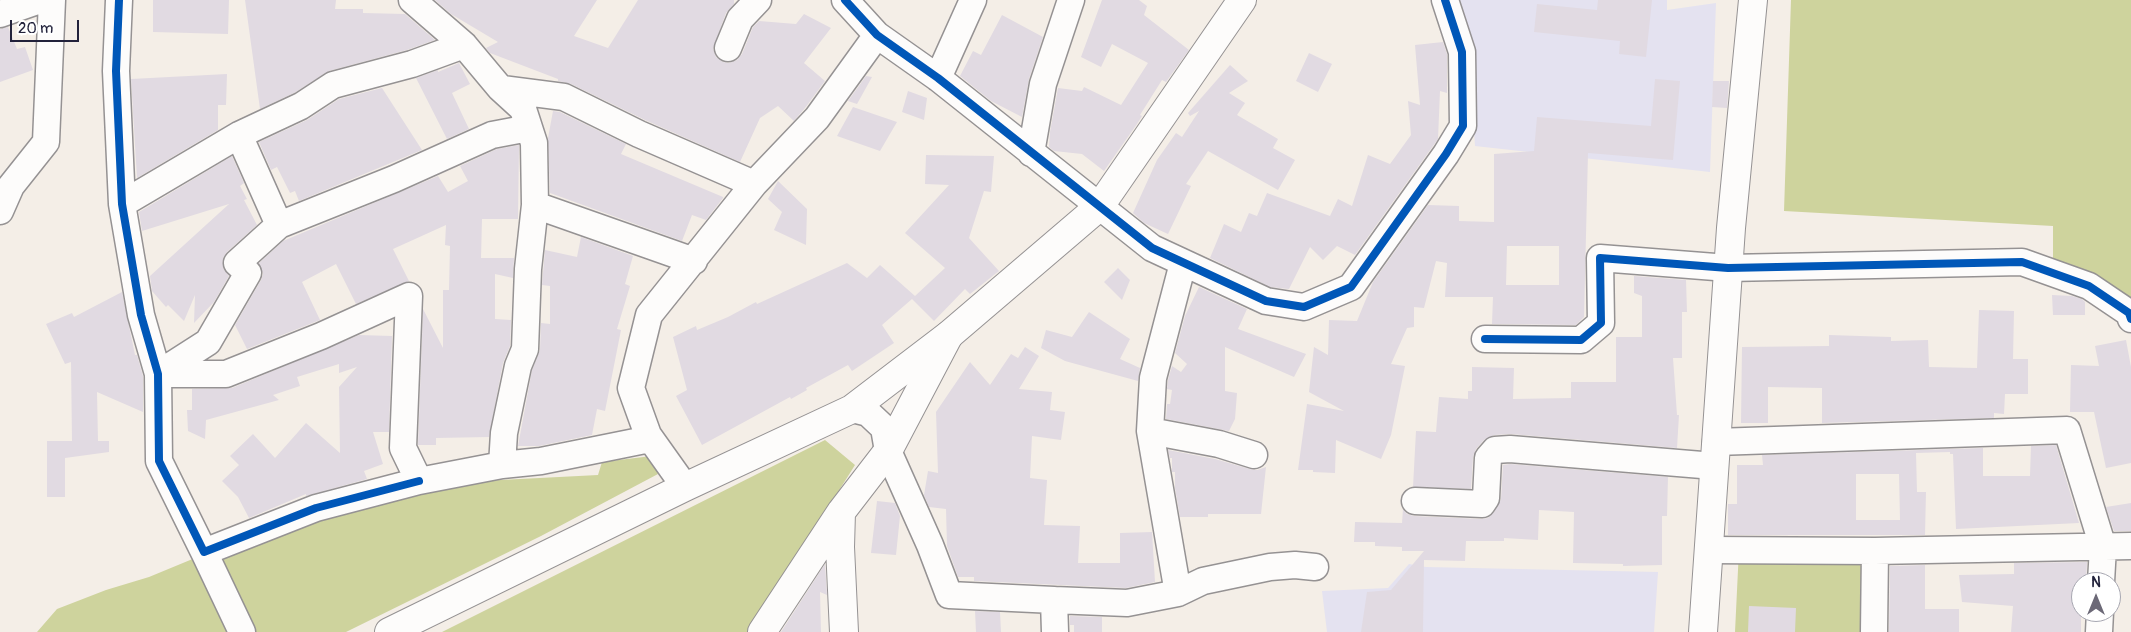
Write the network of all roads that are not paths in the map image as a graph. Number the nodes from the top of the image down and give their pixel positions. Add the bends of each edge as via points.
1 (40, 0) edge
2 (52, 0) edge
3 (119, 0) edge
4 (412, 0) edge
5 (758, 0) edge
6 (845, 0) edge
7 (973, 0) edge
8 (1071, 0) edge
9 (1242, 0) edge
10 (1445, 0) edge
11 (1753, 0) edge
12 (0, 14) edge
13 (878, 35) junction
14 (464, 45) junction
15 (728, 48) dead end
16 (938, 78) junction
17 (502, 89) junction
18 (529, 128) junction
19 (239, 135) junction
20 (1031, 153) junction
21 (754, 184) junction
22 (122, 204) junction
23 (535, 205) junction
24 (1100, 206) junction
25 (0, 211) edge
26 (279, 225) junction
27 (694, 261) junction
28 (1183, 263) junction
29 (1728, 268) junction
30 (2131, 319) edge
31 (949, 335) junction
32 (1485, 339) dead end
33 (158, 374) junction
34 (852, 409) junction
35 (1150, 431) junction
36 (650, 439) junction
37 (888, 451) junction
38 (1715, 454) junction
39 (1254, 455) dead end
40 (502, 465) junction
41 (419, 481) junction
42 (685, 487) junction
43 (1415, 501) dead end
44 (841, 512) junction
45 (2103, 546) junction
46 (2131, 546) edge
47 (1709, 550) junction
48 (1875, 551) junction
49 (204, 552) junction
50 (1315, 567) dead end
51 (2102, 572) edge
52 (1178, 593) junction
53 (1054, 600) junction
54 (242, 632) edge
55 (389, 632) edge
56 (762, 632) edge
57 (844, 632) edge
58 (1055, 632) edge
59 (1703, 632) edge
60 (1874, 632) edge

1 - 12 street
2 - 25 street via 46,142 11,186
3 - 22 street via 116,71
4 - 14 street
5 - 15 street via 740,19
6 - 13 street
7 - 16 street
8 - 20 street via 1043,84
9 - 24 main road
10 - 28 street via 1462,52 1463,126 1351,287 1304,307 1266,301
11 - 29 main road
13 - 16 street
13 - 21 street via 817,118
14 - 17 street
14 - 19 street via 412,64 333,85 301,106
16 - 20 street
17 - 18 street via 524,110
17 - 21 street via 564,96 639,134
18 - 23 street via 534,143
18 - 26 street via 492,135
19 - 22 street
19 - 26 street
20 - 24 street
21 - 27 street
22 - 33 street via 140,315
23 - 27 street
23 - 40 street via 528,269 525,349 518,366 504,433
24 - 28 street via 1152,248
24 - 31 main road
26 - 33 street via 237,263 248,273 208,342
27 - 36 street via 649,315 631,388
28 - 35 street via 1153,378
29 - 30 street via 2022,262 2089,286 2129,313
29 - 32 street via 1600,258 1601,323 1580,340
29 - 38 main road
31 - 34 main road
31 - 37 main road
33 - 41 street via 226,374 410,296 403,448
33 - 49 street via 159,461
34 - 37 street via 868,414 884,428
34 - 42 main road
35 - 39 street via 1219,444
35 - 52 street
36 - 40 street via 541,461
36 - 42 street
37 - 44 main road
37 - 53 street via 949,595
38 - 43 street via 1495,450 1488,458 1486,498 1482,504
38 - 45 street via 2067,430
38 - 47 main road
40 - 41 street
41 - 49 street via 316,508
42 - 55 main road
44 - 56 main road
44 - 57 main road
45 - 46 street
45 - 48 street
45 - 51 street
47 - 48 street
47 - 59 main road
48 - 60 street
49 - 54 street
50 - 52 street via 1270,567 1202,581
52 - 53 street via 1127,603
53 - 58 street

